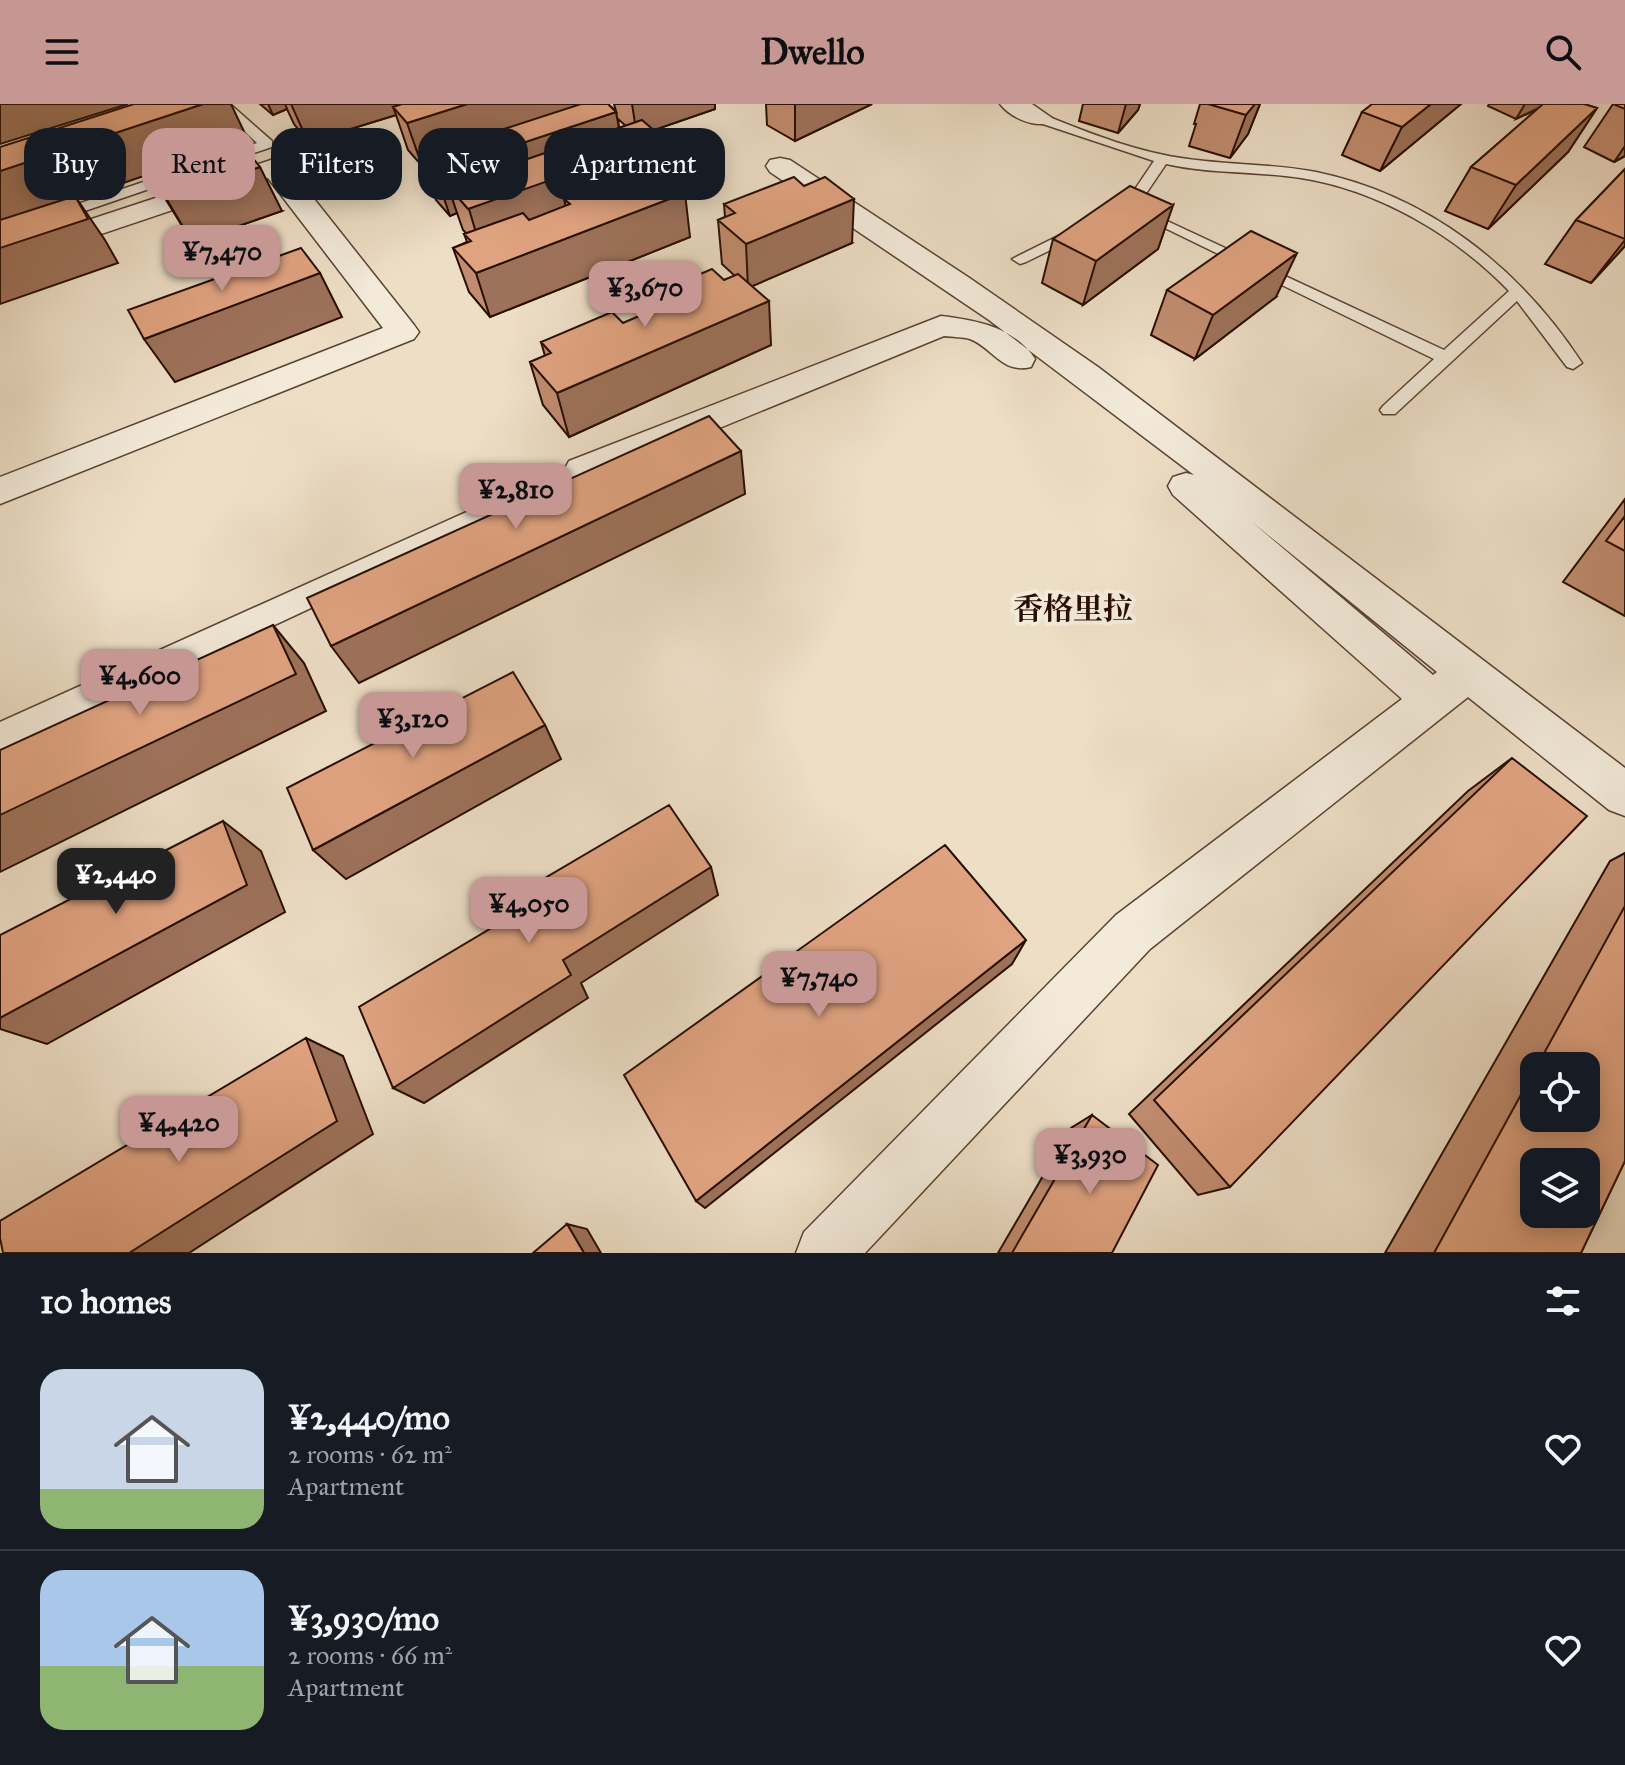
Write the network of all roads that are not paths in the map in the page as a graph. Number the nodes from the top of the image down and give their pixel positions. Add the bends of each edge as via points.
1 (222, 104) edge
2 (1013, 104) edge
3 (1039, 118) joint
4 (1164, 157) junction
5 (780, 166) dead end
6 (1130, 207) junction
7 (0, 235) edge
8 (0, 259) edge
9 (1020, 259) dead end
10 (1516, 293) junction
11 (1446, 358) junction
12 (1573, 363) dead end
13 (1389, 410) dead end
14 (582, 470) joint
15 (0, 491) edge
16 (1449, 687) junction
17 (0, 738) edge
18 (1625, 795) edge
19 (825, 1253) edge

1 - 7 lane via 267,144
2 - 3 street
3 - 4 lane via 1080,135
4 - 6 lane
4 - 10 lane via 1318,177 1370,193 1450,235 1497,270
5 - 16 street via 941,271 1129,407
6 - 9 lane
6 - 11 lane
8 - 15 street via 274,167 403,332
10 - 11 lane
10 - 12 lane
11 - 13 lane
14 - 16 street via 941,326 978,330 1132,438
14 - 17 street
16 - 18 street
16 - 19 street via 1133,932

